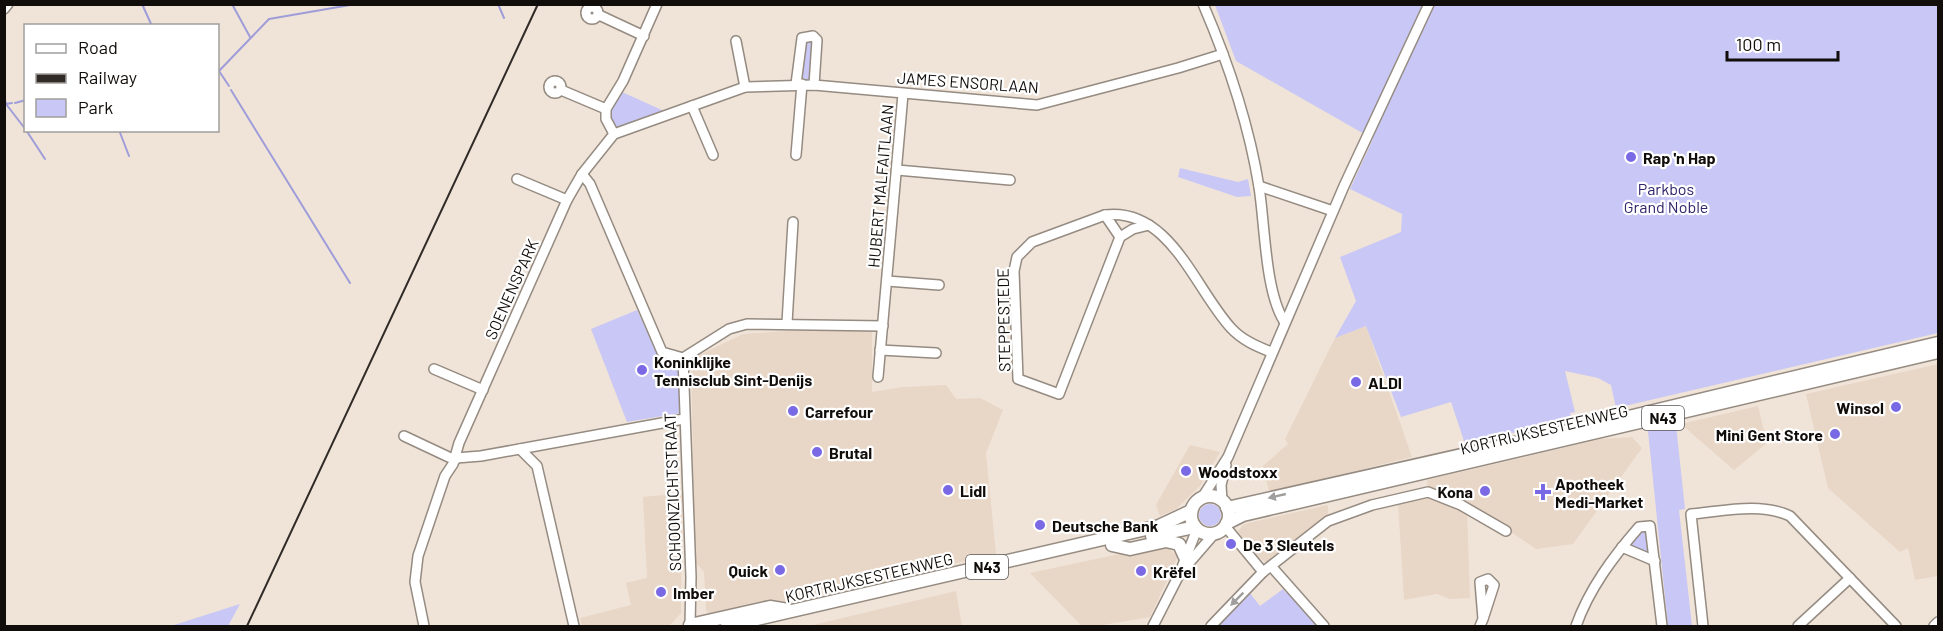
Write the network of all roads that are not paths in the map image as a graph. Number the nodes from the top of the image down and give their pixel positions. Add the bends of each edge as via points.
1 (8, 4) edge
2 (657, 4) edge
3 (1203, 4) edge
4 (1430, 4) edge
5 (4, 9) edge
6 (599, 15) dead end
7 (644, 36) junction
8 (736, 41) dead end
9 (1223, 54) junction
10 (799, 84) junction
11 (813, 85) junction
12 (745, 87) junction
13 (561, 90) dead end
14 (903, 94) junction
15 (692, 106) junction
16 (606, 109) junction
17 (617, 133) junction
18 (713, 155) dead end
19 (796, 155) dead end
20 (897, 170) junction
21 (582, 174) junction
22 (517, 179) dead end
23 (1010, 180) dead end
24 (1259, 186) junction
25 (567, 200) junction
26 (1333, 211) junction
27 (1106, 215) junction
28 (793, 222) dead end
29 (1149, 225) junction
30 (1120, 237) junction
31 (887, 281) junction
32 (939, 285) dead end
33 (1284, 321) junction
34 (787, 323) junction
35 (883, 326) junction
36 (1938, 343) edge
37 (880, 350) junction
38 (1270, 352) junction
39 (1938, 352) edge
40 (936, 353) dead end
41 (683, 358) junction
42 (434, 369) dead end
43 (878, 378) dead end
44 (483, 390) junction
45 (684, 419) junction
46 (404, 436) dead end
47 (520, 449) junction
48 (456, 456) junction
49 (1228, 457) junction
50 (1416, 475) junction
51 (1422, 492) junction
52 (1202, 498) junction
53 (1225, 504) junction
54 (1191, 511) junction
55 (1226, 525) junction
56 (1196, 528) junction
57 (1506, 531) dead end
58 (1214, 534) junction
59 (1112, 545) junction
60 (1622, 547) junction
61 (1185, 557) junction
62 (1655, 561) junction
63 (1267, 569) junction
64 (1179, 574) junction
65 (1850, 578) junction
66 (795, 611) junction
67 (1938, 622) edge
68 (690, 626) edge
69 (424, 627) edge
70 (574, 627) edge
71 (727, 627) edge
72 (760, 627) edge
73 (1153, 627) edge
74 (1211, 627) edge
75 (1324, 627) edge
76 (1576, 627) edge
77 (1662, 627) edge
78 (1703, 627) edge
79 (1798, 627) edge
80 (1896, 627) edge
81 (1934, 627) edge

1 - 5 street
2 - 7 street
3 - 9 street
4 - 26 street
6 - 7 street
7 - 16 street
8 - 12 street
9 - 14 street, JAMES ENSORLAAN via 1037,105
9 - 24 street
10 - 11 street, JAMES ENSORLAAN
10 - 11 street via 801,38 813,36 817,40
10 - 12 street, JAMES ENSORLAAN
10 - 19 street
11 - 14 street, JAMES ENSORLAAN
12 - 15 street, JAMES ENSORLAAN
13 - 16 street
14 - 20 street, HUBERT MALFAITLAAN
15 - 17 street, JAMES ENSORLAAN
15 - 18 street
16 - 17 street via 606,119
17 - 21 street, SOENENSPARK
20 - 23 street
20 - 31 street, HUBERT MALFAITLAAN
21 - 25 street, SOENENSPARK
21 - 41 street via 590,184 662,352
22 - 25 street
24 - 26 street
24 - 33 street via 1274,297
25 - 44 street, SOENENSPARK
26 - 33 street
27 - 29 street, STEPPESTEDE via 1134,217
27 - 30 street
27 - 30 street, STEPPESTEDE via 1032,242 1017,257 1014,272 1018,379 1059,394
28 - 34 street
29 - 30 street
29 - 38 street, STEPPESTEDE via 1168,241 1231,328 1248,342
31 - 32 street, HUBERT MALFAITLAAN
31 - 35 street, HUBERT MALFAITLAAN
33 - 38 street
34 - 35 street
34 - 41 street via 747,324 729,329
35 - 37 street, HUBERT MALFAITLAAN
36 -> 53 main road, KORTRIJKSESTEENWEG / N43 via 1595,425
37 - 40 street
37 - 43 street, HUBERT MALFAITLAAN
38 - 49 street
39 - 50 main road, KORTRIJKSESTEENWEG / N43
41 - 45 street, SCHOONZICHTSTRAAT
42 - 44 street
44 - 48 street, SOENENSPARK
45 - 47 street
45 - 68 street, SCHOONZICHTSTRAAT
46 - 48 street
47 - 48 street
47 - 70 street via 537,466
48 - 69 street, SOENENSPARK via 445,476 416,567
49 - 52 street
49 - 53 street via 1221,485
50 - 51 street
50 - 55 main road, KORTRIJKSESTEENWEG / N43 via 1243,515
51 - 57 street via 1461,505
51 - 63 street via 1328,521
52 - 53 main road, N43 via 1216,497
52 - 54 main road, N43
53 - 55 main road via 1229,515
54 - 56 main road
54 - 66 main road, KORTRIJKSESTEENWEG / N43 via 1159,526
55 - 58 main road, N43
55 - 63 street
56 - 58 main road, N43
56 - 59 main road, KORTRIJKSESTEENWEG / N43
56 - 61 street
58 - 64 street
59 - 61 main road, N43 via 1130,549 1172,541 1179,544
59 - 72 main road, KORTRIJKSESTEENWEG / N43
60 - 62 street
60 - 62 street via 1639,527 1650,526
60 - 76 street via 1592,590
61 - 64 street
62 - 77 street
63 -> 74 street
63 - 75 street
64 - 73 street
65 - 78 street via 1790,516 1778,510 1691,514
65 - 79 street
65 - 80 street
66 - 68 main road, N43 via 770,607
66 - 71 main road, KORTRIJKSESTEENWEG / N43
67 - 81 street

